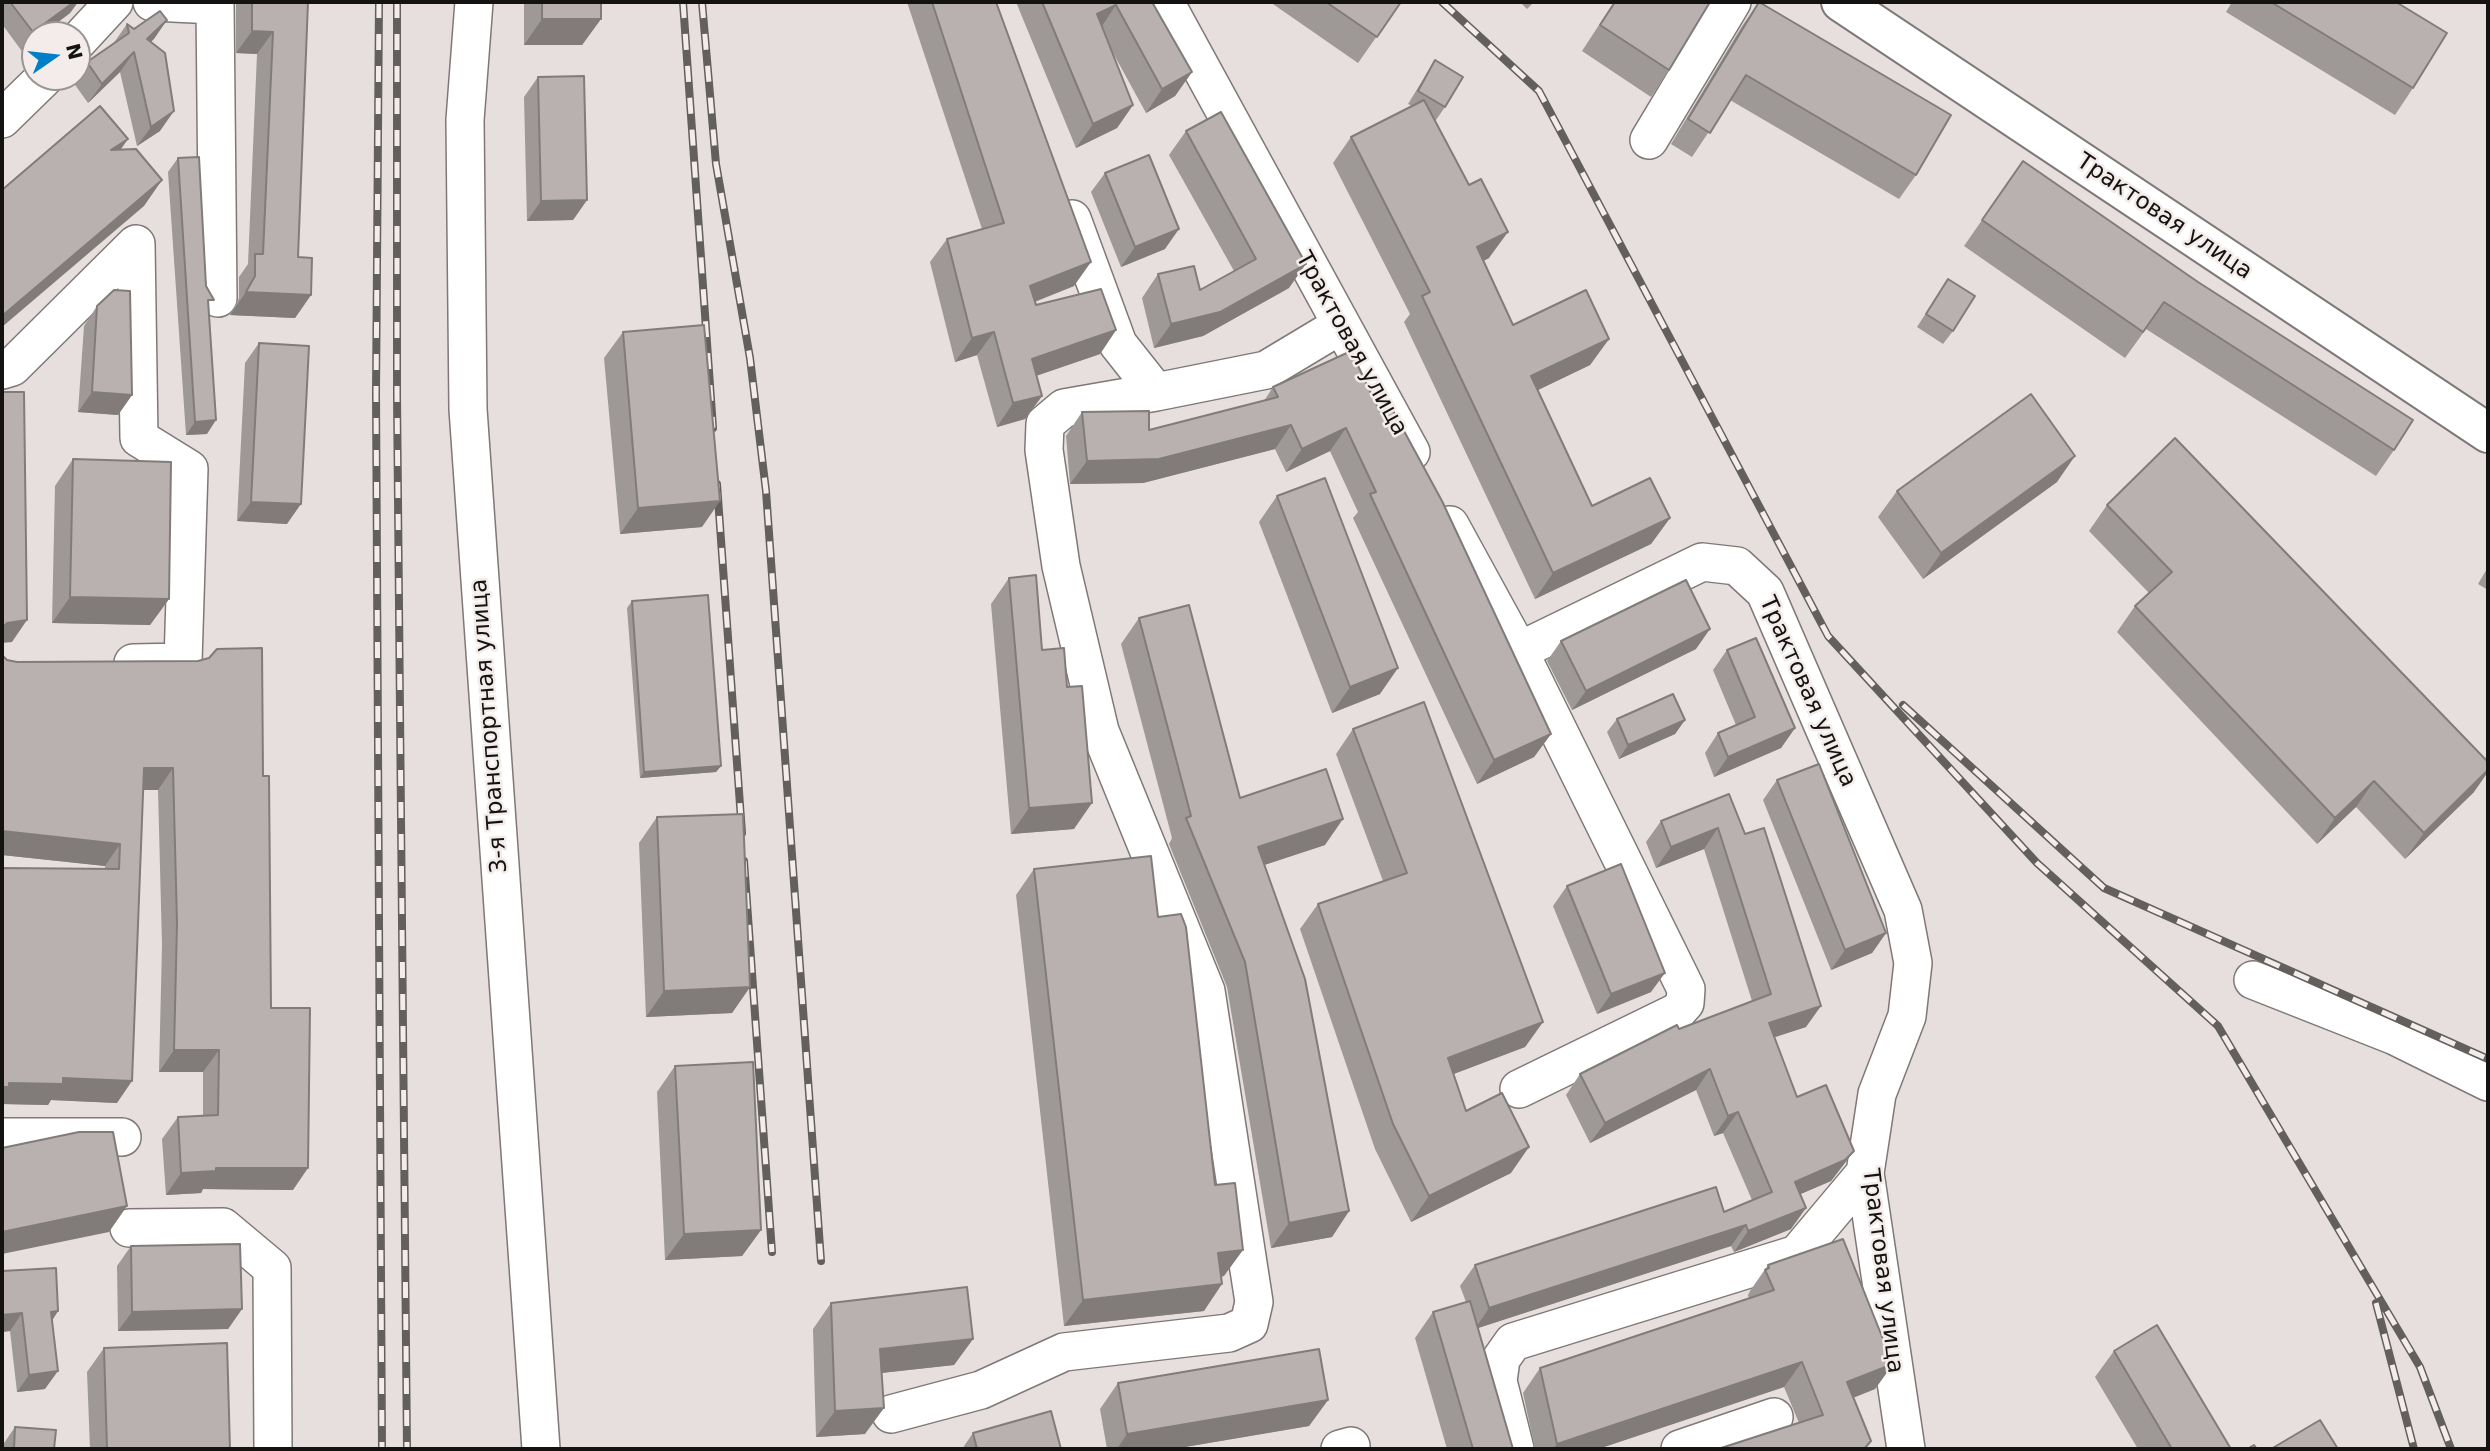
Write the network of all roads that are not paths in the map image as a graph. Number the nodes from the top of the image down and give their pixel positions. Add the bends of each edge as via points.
1 (114, 2) edge
2 (152, 2) edge
3 (474, 2) edge
4 (1164, 2) edge
5 (1732, 2) edge
6 (1841, 2) edge
7 (215, 4) edge
8 (91, 27) edge
9 (1649, 139) dead end
10 (1062, 192) edge
11 (218, 298) dead end
12 (1341, 325) junction
13 (2, 370) edge
14 (1156, 392) junction
15 (2488, 433) edge
16 (1519, 651) junction
17 (99, 663) edge
18 (2253, 980) dead end
19 (2488, 1082) edge
20 (1519, 1089) dead end
21 (2, 1137) edge
22 (121, 1138) dead end
23 (1865, 1173) junction
24 (129, 1228) edge
25 (891, 1414) dead end
26 (1774, 1418) dead end
27 (273, 1449) edge
28 (541, 1449) edge
29 (1516, 1449) edge
30 (1680, 1449) edge
31 (1906, 1449) edge

1 - 8 street
2 - 7 street
3 - 28 street, 3-я Транспортная улица via 465,120 467,409
4 - 12 street, Трактовая улица
5 - 9 street
6 - 15 main road, Трактовая улица
7 - 11 street
10 - 14 street via 1118,344
12 - 14 street via 1266,369
12 - 16 street, Трактовая улица
13 - 17 street via 12,367 136,244 139,438 189,469 183,662
14 - 25 street via 1064,408 1045,424 1044,450 1061,566 1100,731 1206,991 1254,1302 1249,1324 1229,1333 1064,1352 981,1390
16 - 20 street via 1686,989 1685,1003 1677,1012
16 - 23 street, Трактовая улица via 1702,562 1737,566 1765,592 1903,910 1913,962 1907,1016 1877,1094
18 - 19 street via 2395,1036
21 - 22 street
23 - 29 street via 1797,1254 1513,1342 1501,1359 1498,1381
23 - 31 street, Трактовая улица
24 - 27 street via 223,1227 272,1268
26 - 30 street

